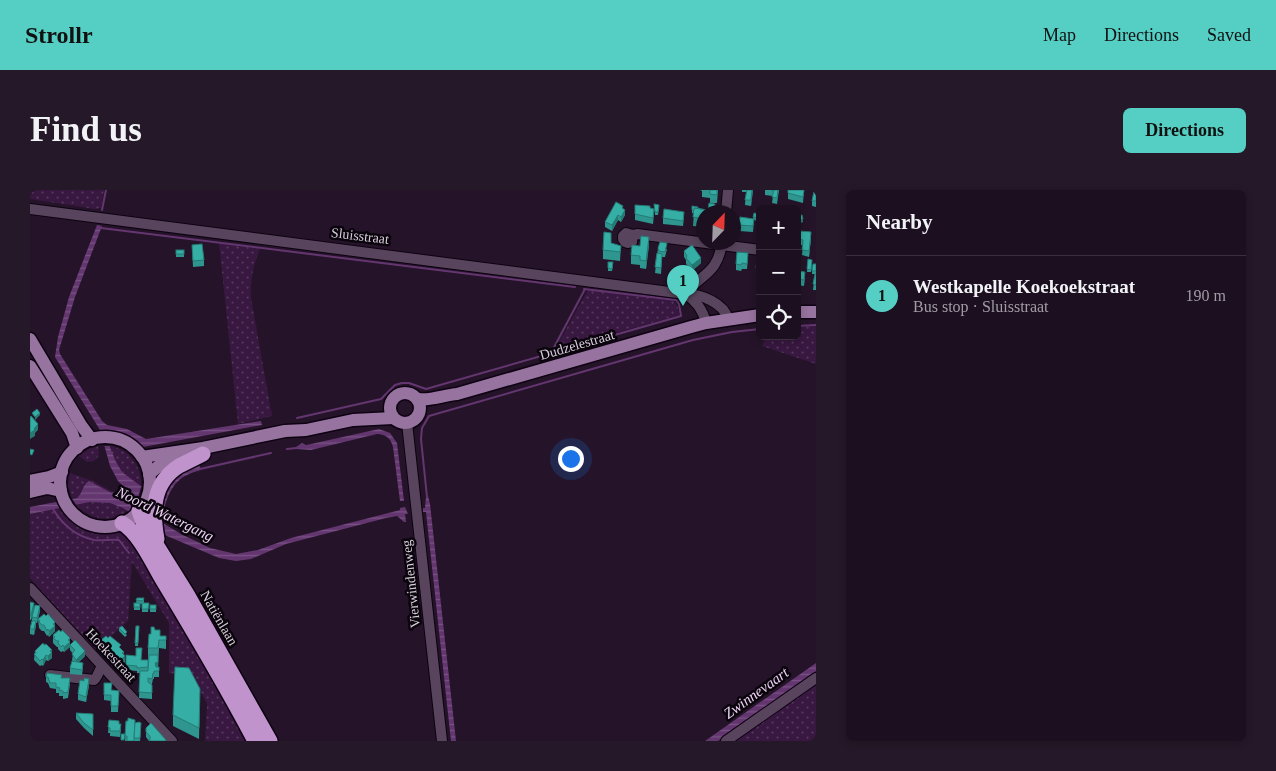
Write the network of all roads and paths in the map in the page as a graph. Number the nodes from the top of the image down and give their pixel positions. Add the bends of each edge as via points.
1 (728, 190) edge
2 (727, 205) edge
3 (30, 209) edge
4 (633, 235) dead end
5 (696, 241) edge
6 (741, 247) edge
7 (756, 249) edge
8 (721, 250) edge
9 (685, 294) junction
10 (801, 312) edge
11 (816, 312) edge
12 (756, 316) edge
13 (728, 319) junction
14 (706, 323) junction
15 (30, 339) edge
16 (30, 366) edge
17 (419, 404) junction
18 (392, 412) junction
19 (407, 423) junction
20 (306, 430) junction
21 (94, 439) junction
22 (76, 449) junction
23 (204, 454) junction
24 (142, 457) junction
25 (62, 472) junction
26 (149, 474) junction
27 (30, 481) edge
28 (154, 489) junction
29 (30, 492) edge
30 (64, 499) junction
31 (139, 522) junction
32 (30, 588) edge
33 (35, 600) edge
34 (102, 666) junction
35 (49, 674) edge
36 (816, 678) edge
37 (172, 741) edge
38 (255, 741) edge
39 (270, 741) edge
40 (442, 741) edge
41 (726, 741) edge

1 - 2 street
3 - 9 street, Sluisstraat
4 - 5 street
6 - 7 street
8 - 9 street via 718,262
9 - 13 street, Sluisstraat via 703,296 726,313
9 - 14 street via 701,308
10 - 11 main road
12 - 13 main road
13 - 14 main road
14 - 17 main road, Dudzelestraat via 458,394 447,401
15 - 21 main road via 81,425
16 - 22 main road via 72,433
17 - 18 main road via 413,394 402,393 392,400
17 - 19 main road via 416,419
18 - 19 main road via 402,423
18 - 20 main road
19 - 40 street, Vierwindenweg
20 - 23 main road
20 - 24 main road
21 - 22 main road
21 - 24 main road via 114,438 131,446
22 - 25 main road via 66,460
23 - 26 main road via 167,462
23 - 28 highway via 178,467
24 - 26 main road
25 - 27 main road
25 - 30 main road
26 - 28 main road
28 - 31 main road
28 - 31 highway via 154,524
29 - 30 main road via 47,488
30 - 31 main road via 77,517 93,525 106,527
31 - 38 highway via 133,532
31 - 39 highway, Natiënlaan via 187,594
32 - 33 street, Hoekestraat
33 - 34 street, Hoekestraat
34 - 35 street via 94,680
34 - 37 street, Hoekestraat
36 - 41 street

